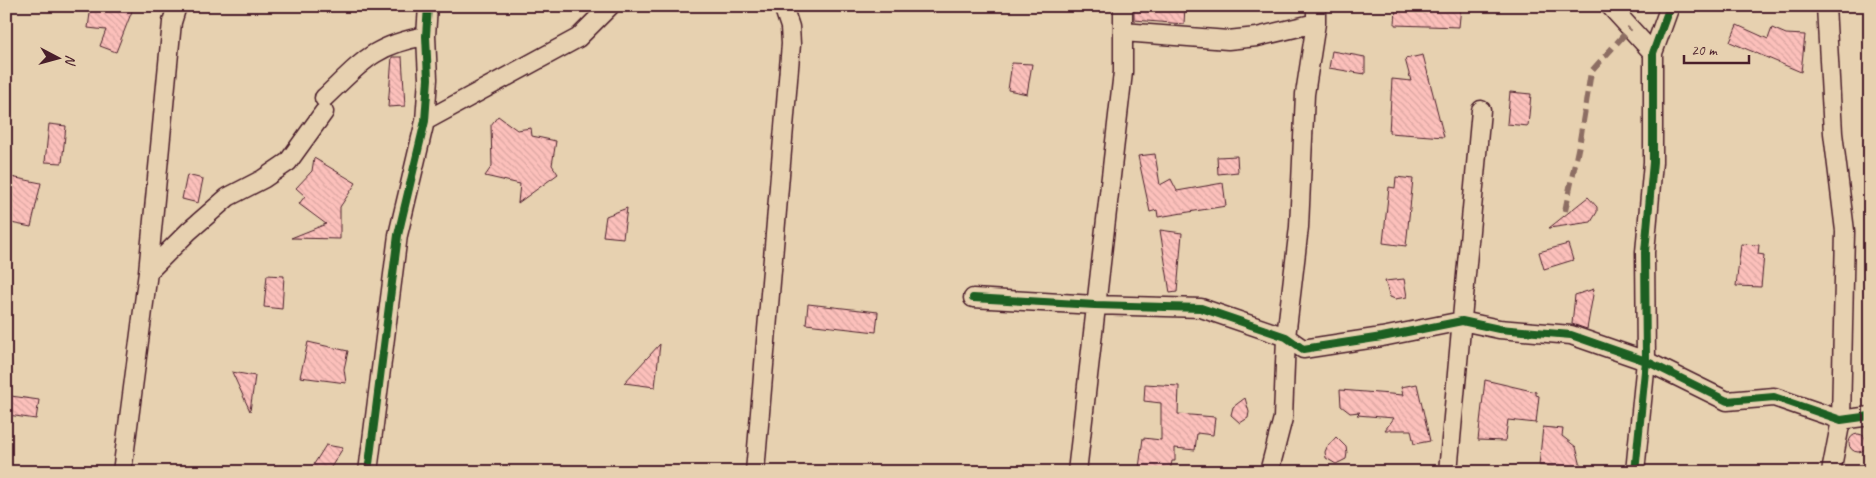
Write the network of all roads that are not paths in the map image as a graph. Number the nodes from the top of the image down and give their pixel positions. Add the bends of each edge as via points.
1 (177, 6) edge
2 (428, 6) edge
3 (610, 6) edge
4 (783, 6) edge
5 (1123, 6) edge
6 (1610, 6) edge
7 (1670, 6) edge
8 (1826, 6) edge
9 (1316, 15) edge
10 (1123, 32) junction
11 (426, 36) junction
12 (1653, 53) junction
13 (1481, 110) dead end
14 (425, 121) junction
15 (148, 272) junction
16 (972, 298) dead end
17 (1095, 305) junction
18 (1462, 321) junction
19 (1286, 337) junction
20 (1646, 361) junction
21 (1870, 416) edge
22 (1841, 420) junction
23 (122, 472) edge
24 (368, 472) edge
25 (755, 472) edge
26 (1077, 472) edge
27 (1269, 472) edge
28 (1448, 472) edge
29 (1635, 472) edge
30 (1831, 472) edge

1 - 15 street via 172,22
2 - 11 street
3 - 14 street via 578,38
4 - 25 street via 790,27 791,44
5 - 10 street
6 - 12 street
7 - 12 street
8 - 22 street via 1833,134 1845,231
9 - 10 street via 1257,37 1228,40
9 - 19 street via 1304,94 1299,227
10 - 17 street via 1123,72
11 - 14 street via 428,79
11 - 15 street via 399,41 372,53 324,105 288,162 228,197
12 - 20 street via 1652,162 1645,252
13 - 18 street
14 - 24 street via 398,235
15 - 23 street
16 - 17 street
17 - 19 street via 1201,308
17 - 26 street
18 - 19 street via 1303,349
18 - 20 street via 1499,329 1572,335
18 - 28 street
19 - 27 street via 1284,418
20 - 22 street via 1726,401 1774,397
20 - 29 street
21 - 22 street
22 - 30 street

